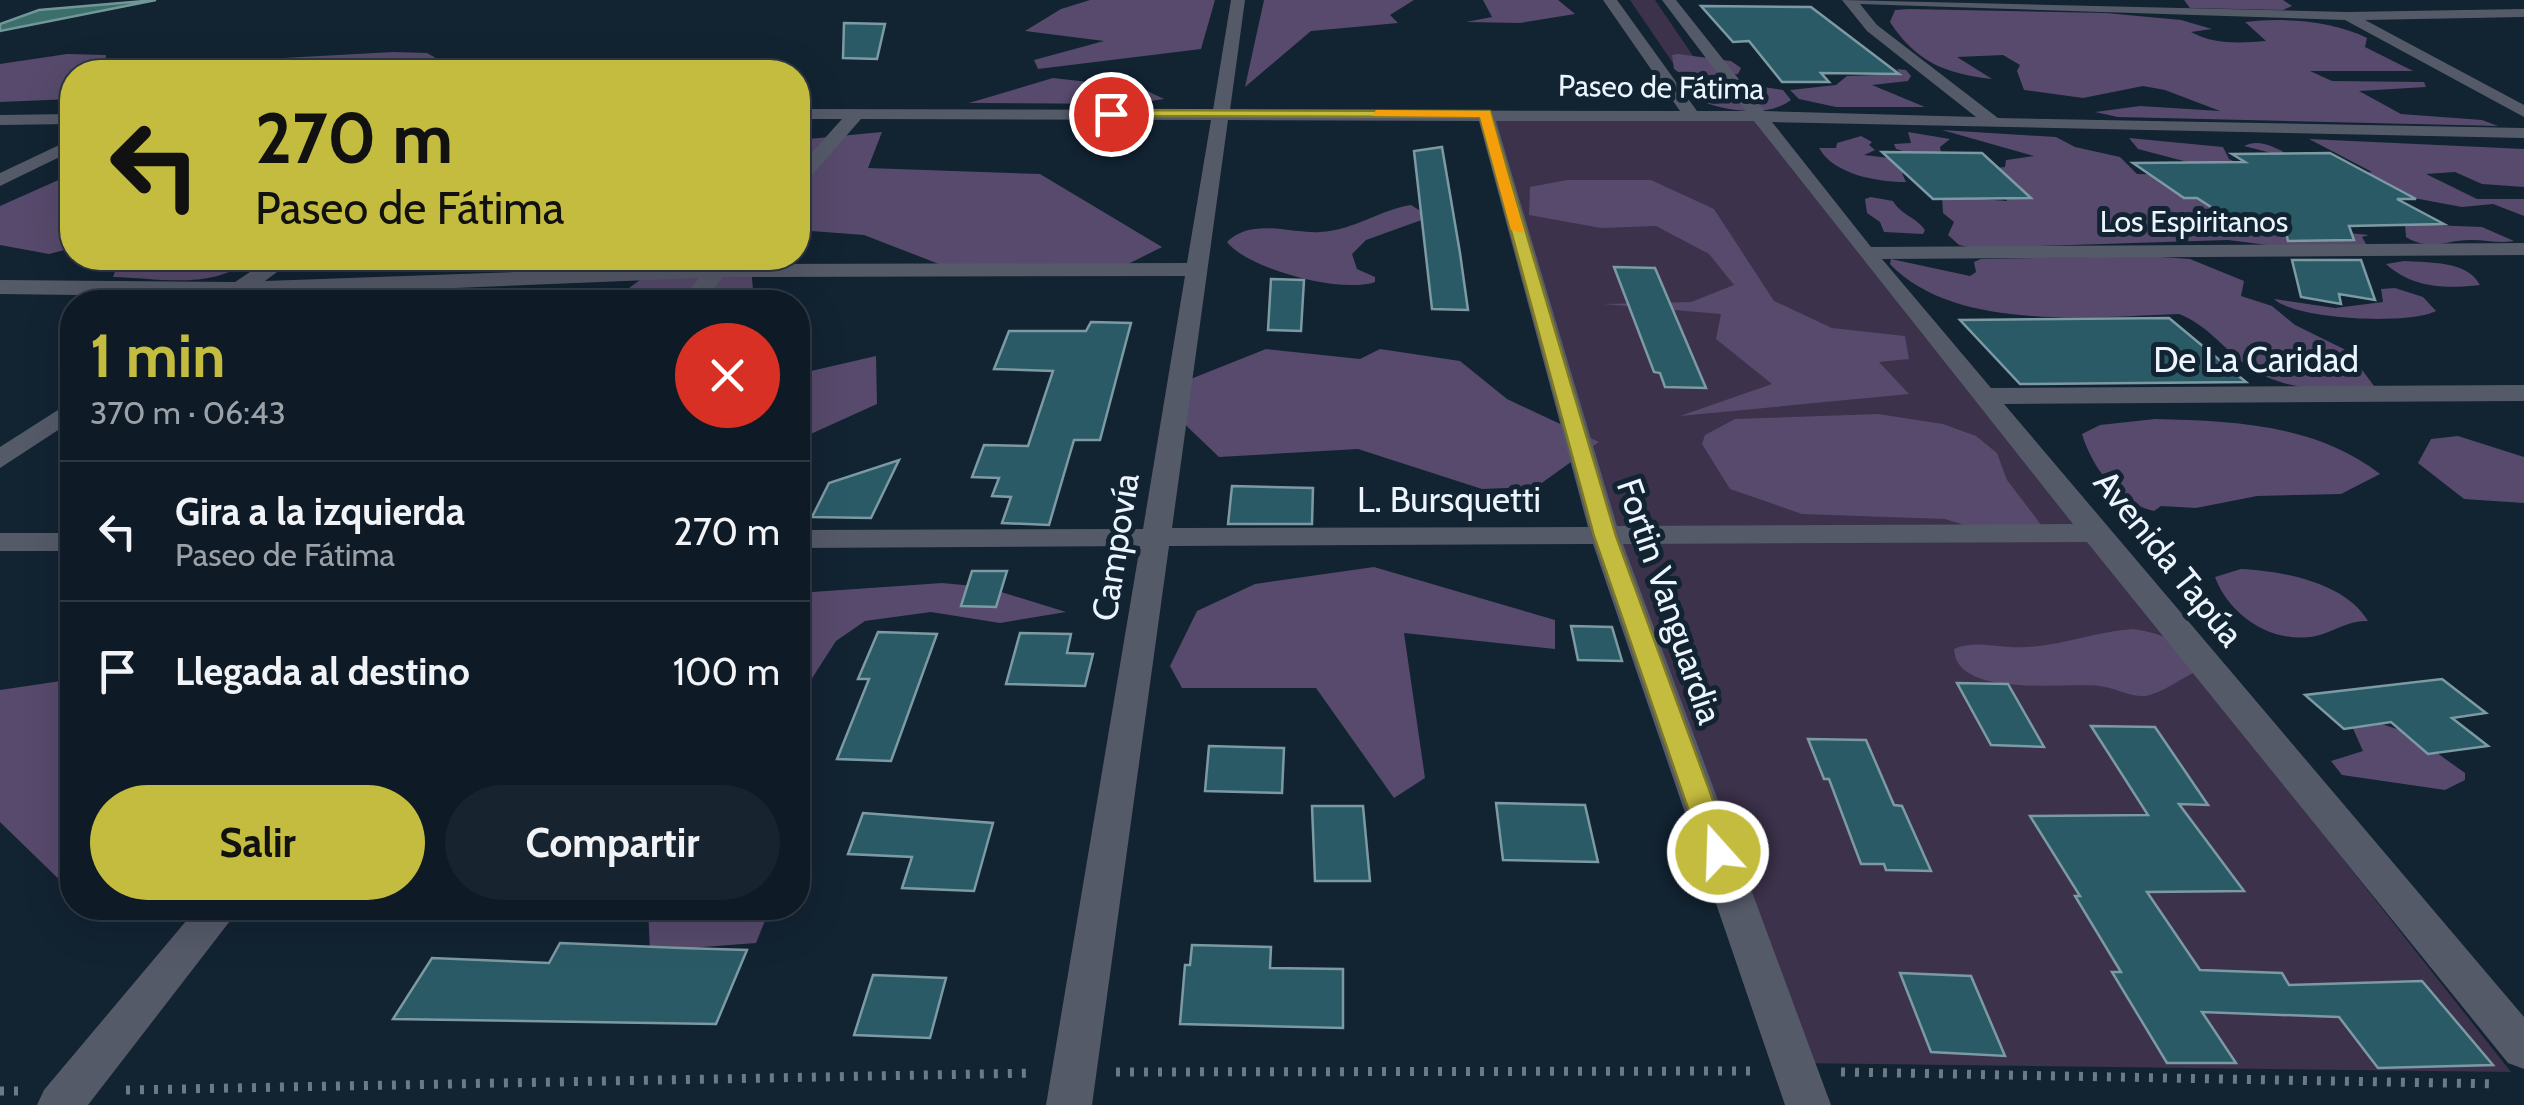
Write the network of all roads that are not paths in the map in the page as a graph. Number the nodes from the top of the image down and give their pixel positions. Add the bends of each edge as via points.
1 (1238, 0) edge
2 (1610, 0) edge
3 (1669, 0) edge
4 (1849, 0) edge
5 (2320, 0) edge
6 (2524, 14) edge
7 (2346, 16) junction
8 (2524, 112) edge
9 (1486, 113) junction
10 (810, 114) edge
11 (856, 114) junction
12 (1220, 114) junction
13 (1691, 115) junction
14 (1757, 116) junction
15 (0, 120) edge
16 (60, 120) edge
17 (1992, 122) junction
18 (2524, 133) edge
19 (60, 150) edge
20 (810, 166) edge
21 (0, 180) edge
22 (2524, 249) edge
23 (1864, 252) junction
24 (810, 265) edge
25 (1196, 269) junction
26 (268, 270) edge
27 (630, 270) edge
28 (717, 270) edge
29 (0, 286) edge
30 (92, 290) edge
31 (239, 290) edge
32 (322, 290) edge
33 (701, 290) edge
34 (2524, 393) edge
35 (1988, 396) junction
36 (60, 417) edge
37 (0, 460) edge
38 (2100, 534) junction
39 (1605, 536) junction
40 (1154, 538) junction
41 (810, 539) edge
42 (0, 542) edge
43 (60, 542) edge
44 (210, 920) edge
45 (2524, 1048) edge
46 (66, 1098) edge
47 (1069, 1105) edge
48 (1808, 1105) edge

1 - 12 street, Campovía
2 - 13 street
3 - 14 street, Avenida Tapúa
4 - 7 street
4 - 17 street via 1872,28
5 - 7 street
6 - 7 street
7 - 8 street
9 - 12 street, Paseo de Fátima
9 - 13 street, Paseo de Fátima
9 - 39 street, Fortin Vanguardia
10 - 11 street, Paseo de Fátima
11 - 12 street, Paseo de Fátima
11 - 20 street
12 - 25 street, Campovía
13 - 14 street, Paseo de Fátima
14 - 17 street, Paseo de Fátima
14 - 23 street, Avenida Tapúa
15 - 16 street
17 - 18 street, Paseo de Fátima
19 - 21 street
22 - 23 street, Los Espiritanos
23 - 35 street, Avenida Tapúa
24 - 25 street
25 - 40 street, Campovía
26 - 31 street
27 - 32 street
28 - 33 street
29 - 30 street
34 - 35 street, De La Caridad
35 - 38 street, Avenida Tapúa
36 - 37 street
38 - 39 street, L. Bursquetti
38 - 45 street, Avenida Tapúa
39 - 40 street, L. Bursquetti
39 - 48 street, Fortin Vanguardia
40 - 41 street, L. Bursquetti
40 - 47 street, Campovía
42 - 43 street
44 - 46 street

